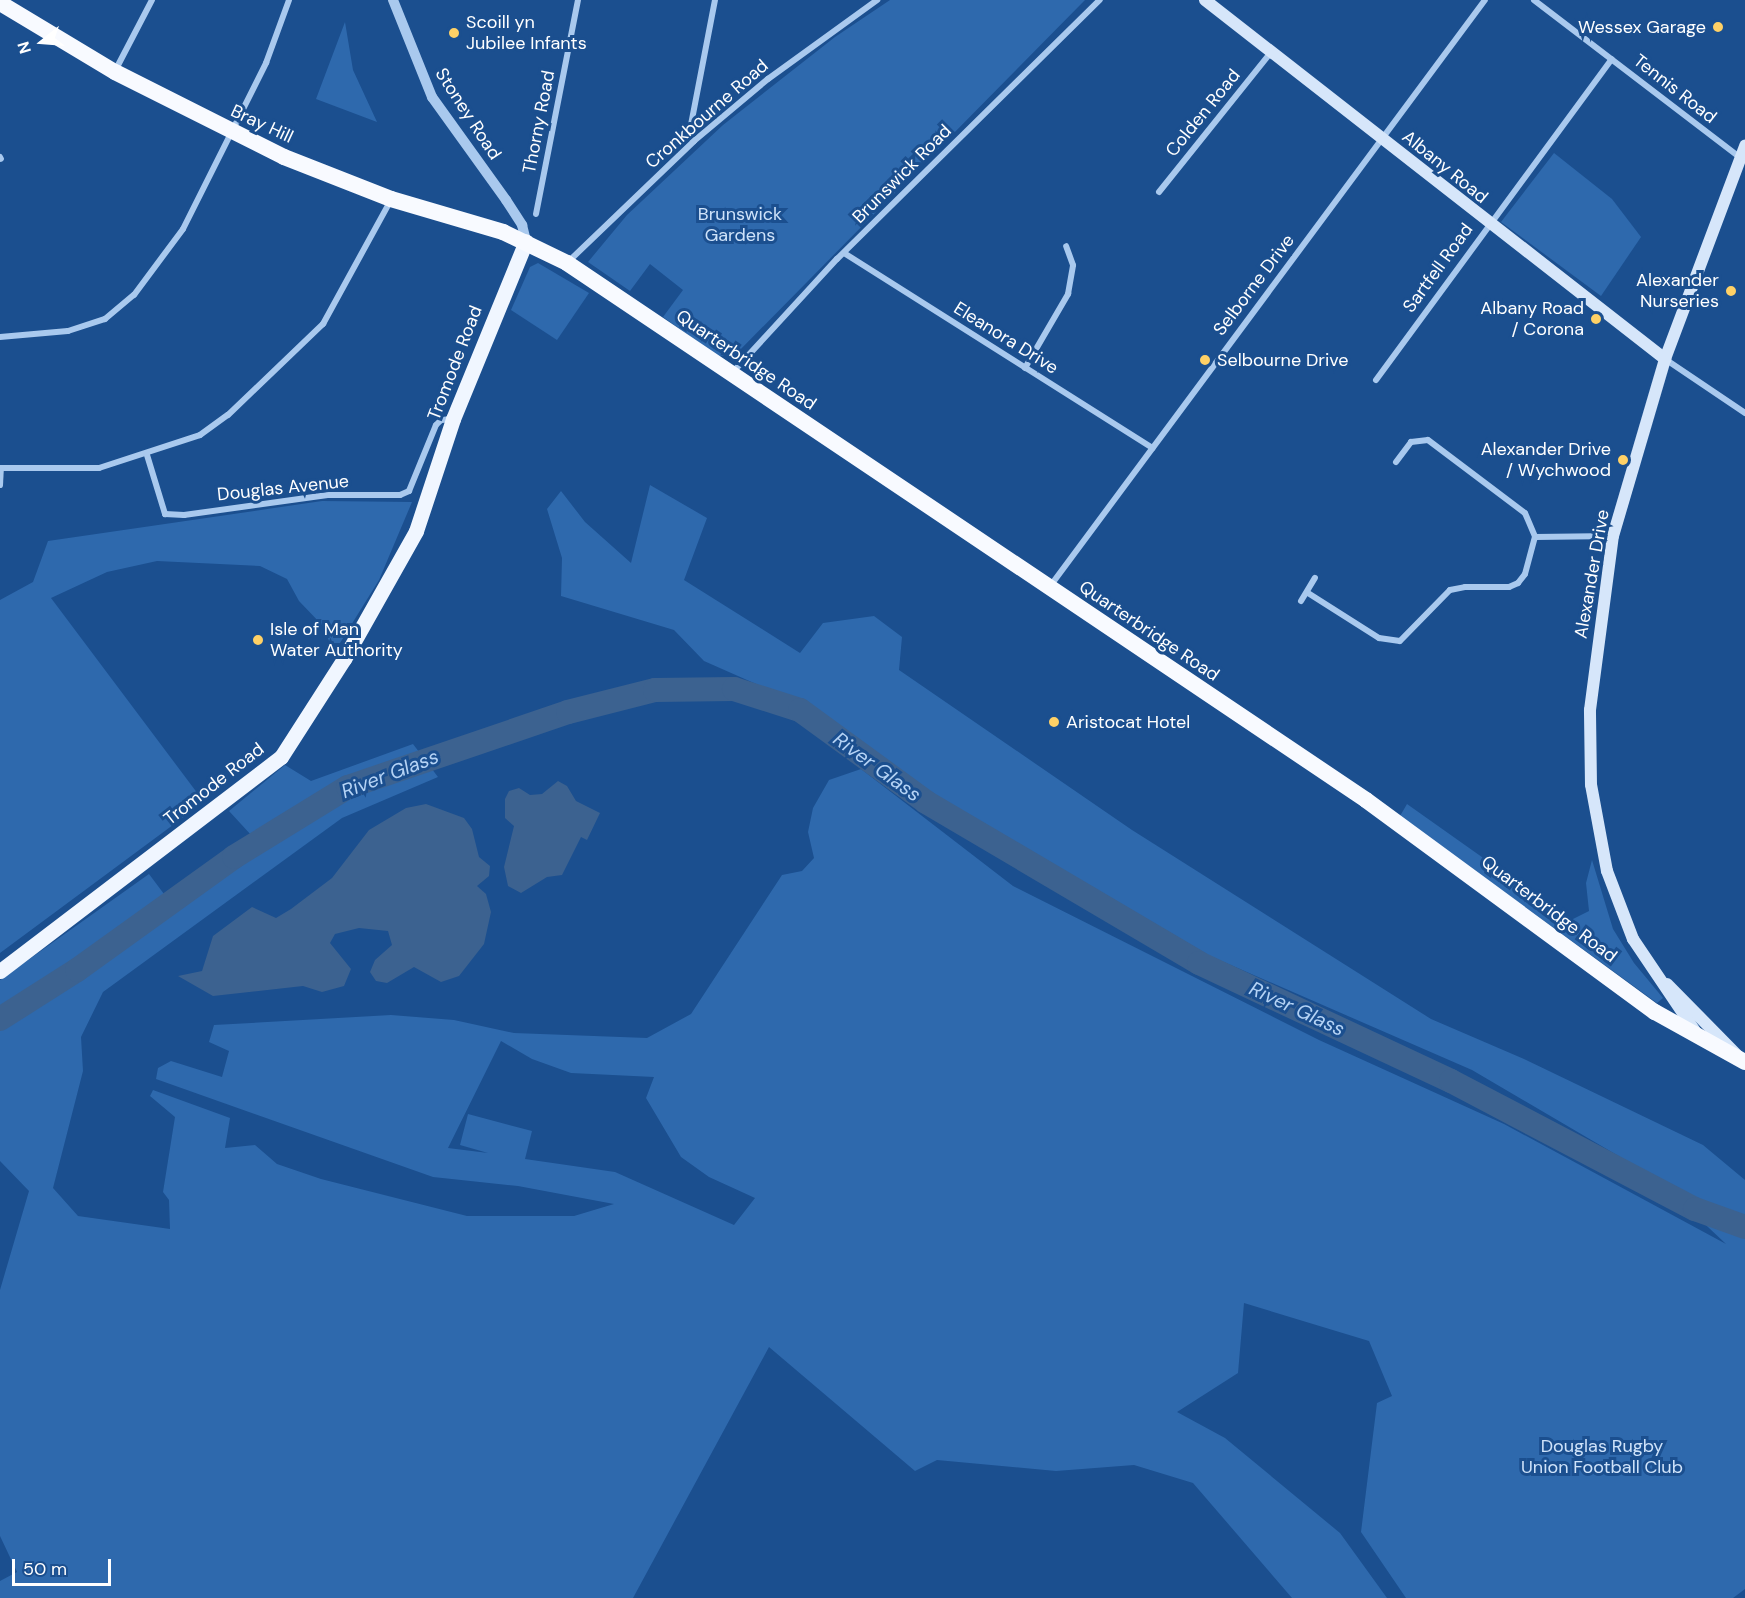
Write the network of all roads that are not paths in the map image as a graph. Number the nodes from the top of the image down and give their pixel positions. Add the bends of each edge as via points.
1 (152, 0) edge
2 (289, 0) edge
3 (393, 0) edge
4 (578, 0) edge
5 (715, 0) edge
6 (877, 0) edge
7 (1100, 0) edge
8 (1205, 0) edge
9 (1485, 0) edge
10 (1534, 0) edge
11 (4, 6) edge
12 (1271, 52) junction
13 (1612, 59) junction
14 (115, 72) junction
15 (231, 131) junction
16 (1380, 139) junction
17 (694, 141) junction
18 (1743, 152) edge
19 (1159, 192) dead end
20 (391, 199) junction
21 (536, 214) dead end
22 (1488, 225) junction
23 (526, 241) junction
24 (1066, 246) dead end
25 (844, 253) junction
26 (567, 263) junction
27 (0, 337) edge
28 (1665, 359) junction
29 (1025, 368) junction
30 (732, 374) junction
31 (1376, 381) dead end
32 (1745, 413) edge
33 (453, 419) junction
34 (1152, 448) junction
35 (147, 455) junction
36 (1396, 462) dead end
37 (1, 468) edge
38 (0, 485) edge
39 (1613, 536) junction
40 (1535, 537) junction
41 (1315, 578) dead end
42 (1049, 588) junction
43 (1308, 593) junction
44 (1301, 601) dead end
45 (0, 971) edge
46 (1660, 977) junction
47 (1701, 1037) junction
48 (1743, 1061) edge

1 - 14 street
2 - 15 street via 266,63
3 - 23 street, Stoney Road via 432,97 506,200 522,225
4 - 21 street, Thorny Road
5 - 17 street via 689,135
6 - 17 street, Cronkbourne Road via 768,79
7 - 25 street, Brunswick Road
8 - 12 main road, Albany Road
9 - 16 street, Selborne Drive
10 - 13 street, Tennis Road
11 - 14 highway, Bray Hill
12 - 16 main road, Albany Road
12 - 19 street, Colden Road
13 - 18 street, Tennis Road
13 - 22 street, Sartfell Road
14 - 15 highway, Bray Hill
15 - 20 highway, Bray Hill
15 - 27 street via 183,229 134,295 105,319 68,331
16 - 22 main road, Albany Road
16 - 34 street, Selborne Drive
17 - 26 street, Cronkbourne Road
18 - 28 main road, Alexander Drive
20 - 23 highway, Bray Hill
20 - 35 street via 323,324 228,415 200,435
22 - 28 main road, Albany Road
22 - 31 street, Sartfell Road
23 - 26 highway, Quarterbridge Road
23 - 33 main road, Tromode Road
24 - 29 street via 1073,265 1068,294
25 - 29 street, Eleanora Drive
25 - 30 street, Brunswick Road
26 - 30 highway, Quarterbridge Road
28 - 32 street
28 - 39 main road, Alexander Drive
29 - 34 street, Eleanora Drive
30 - 42 highway, Quarterbridge Road
33 - 35 street, Douglas Avenue via 441,420 436,425 409,492 400,495 328,495 184,515 165,514
33 - 45 main road, Tromode Road via 408,546 281,757
34 - 42 street, Selborne Drive
35 - 37 street via 72,471
36 - 40 street via 1411,442 1428,440 1526,513
37 - 38 street
39 - 40 street
39 - 46 main road, Alexander Drive via 1590,710 1591,784 1617,903 1642,956
40 - 43 street via 1525,574 1518,583 1509,588 1465,586 1450,590 1400,641 1379,638
41 - 43 street
42 - 47 highway, Quarterbridge Road via 1366,800 1655,1012
43 - 44 street
46 - 47 main road, Alexander Drive via 1687,1023
46 - 48 main road, Alexander Drive
47 - 48 highway, Quarterbridge Road

